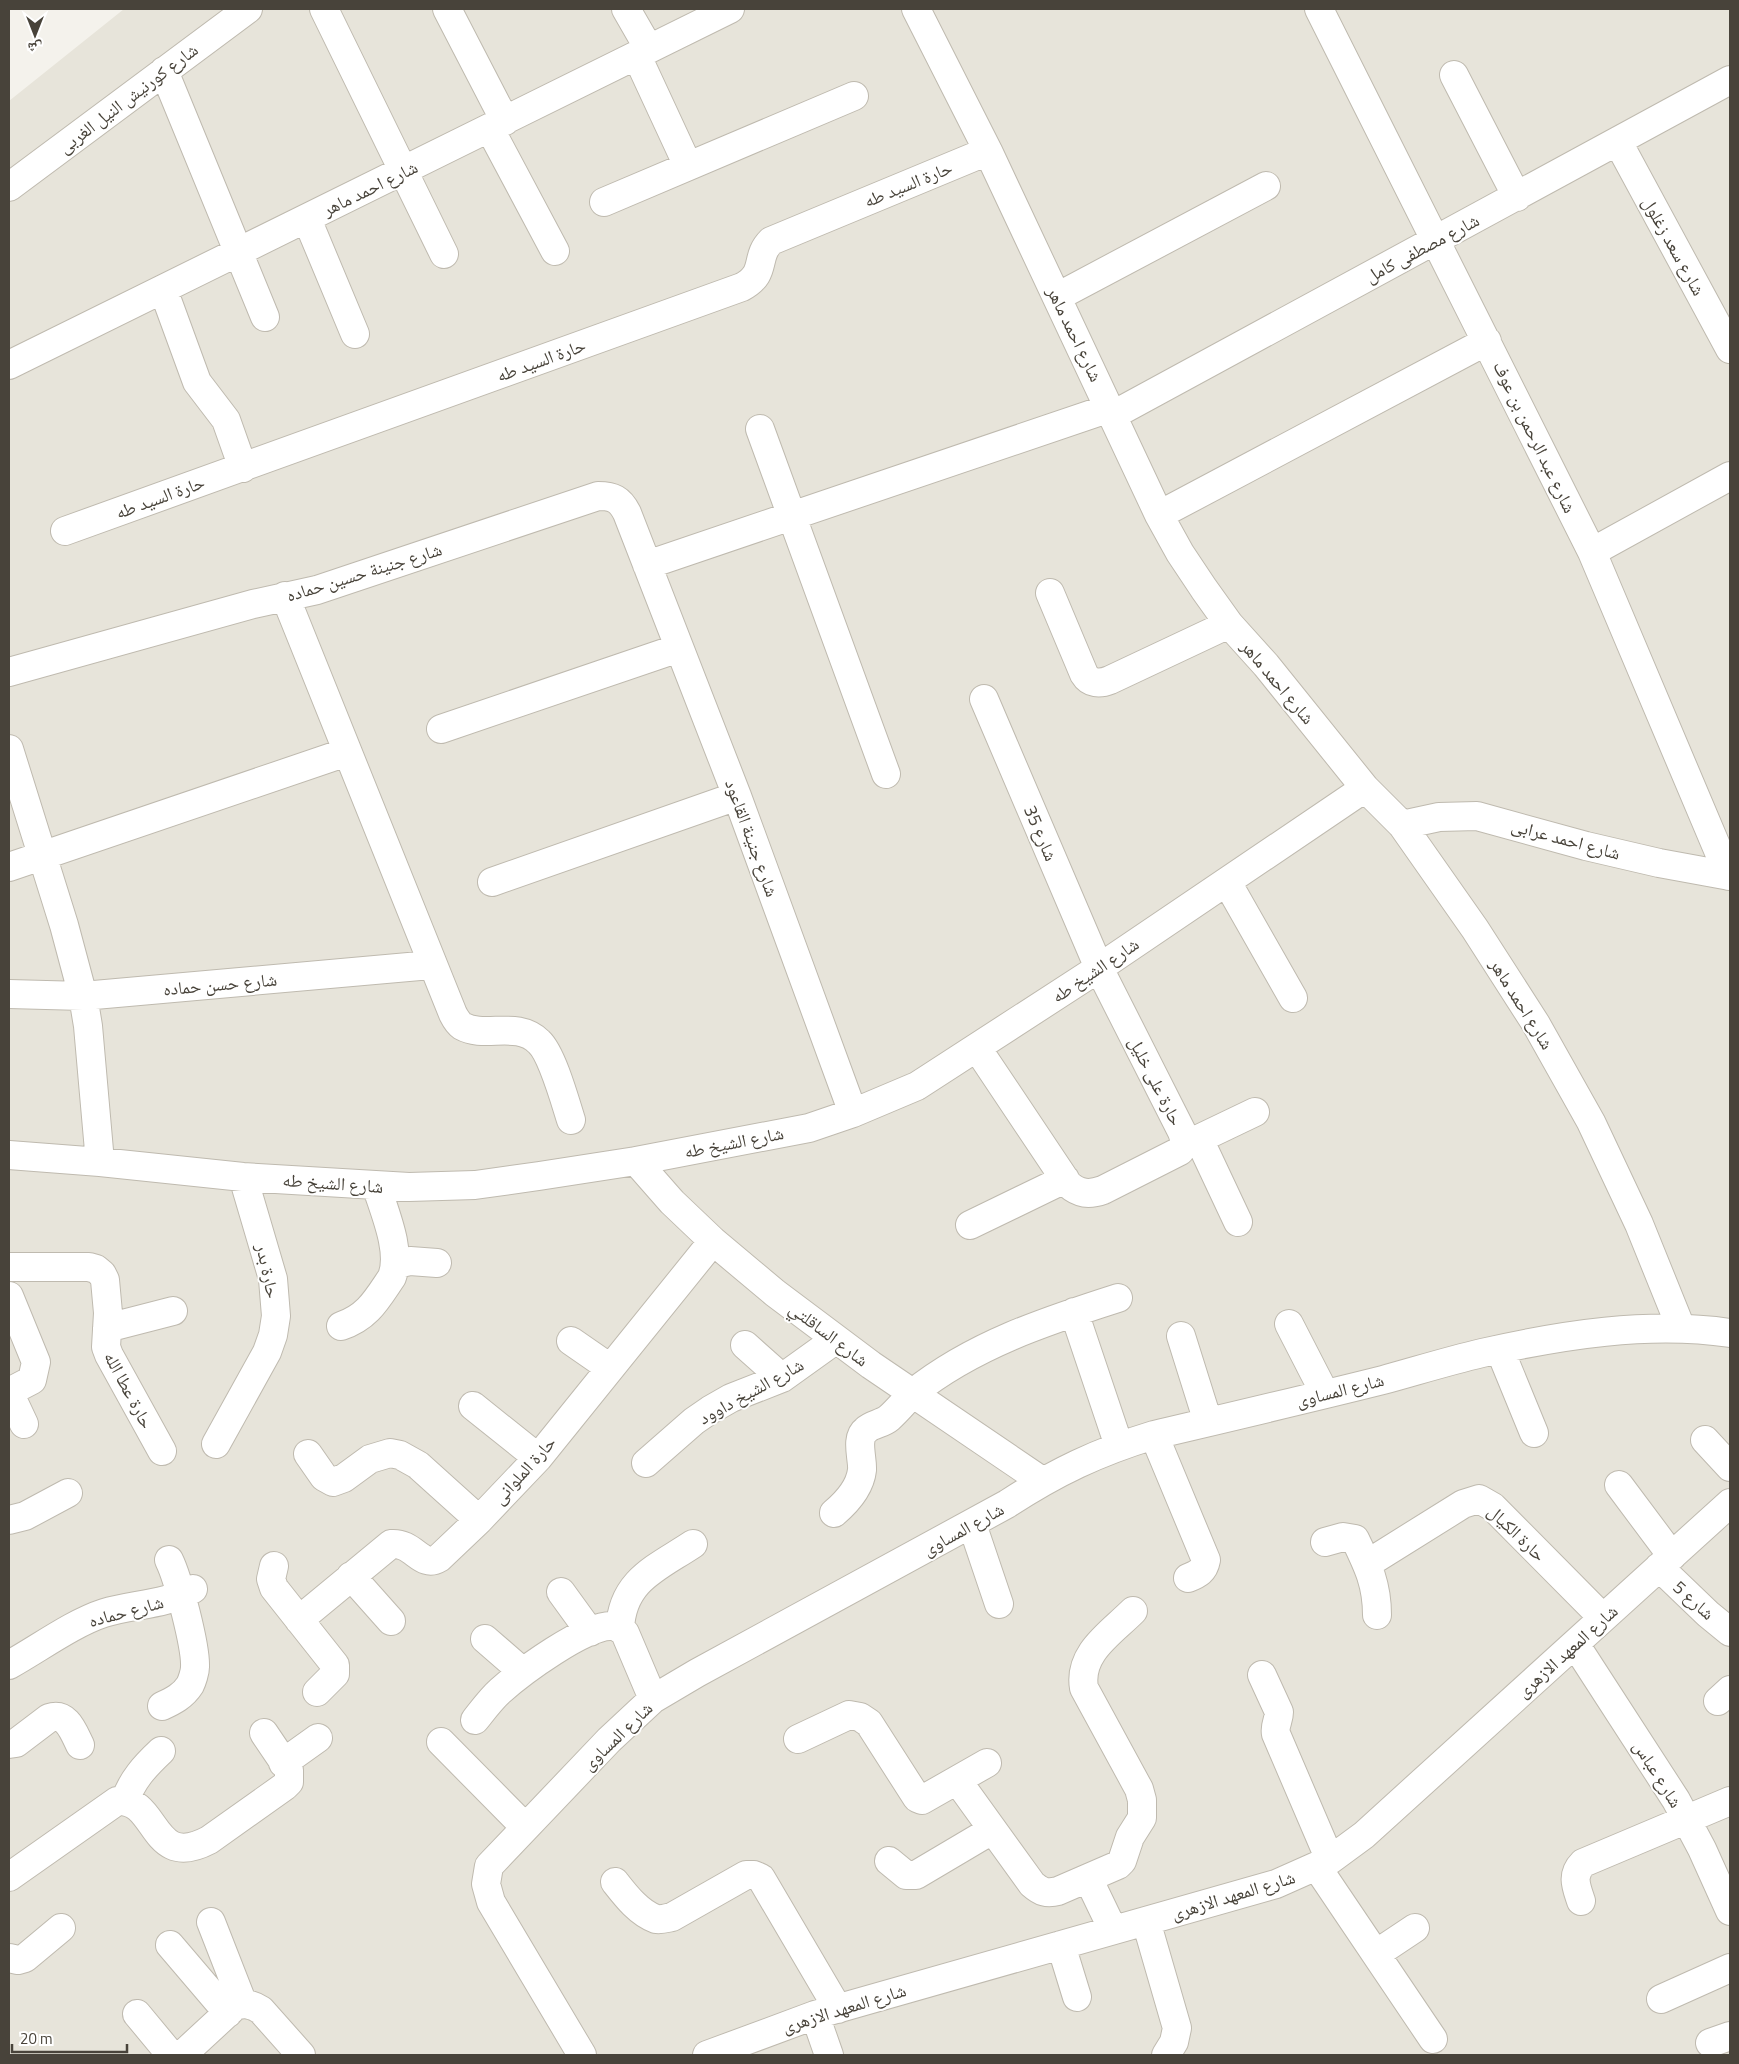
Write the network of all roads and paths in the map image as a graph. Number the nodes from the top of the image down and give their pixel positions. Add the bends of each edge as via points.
1 (248, 9) edge
2 (324, 9) edge
3 (447, 9) edge
4 (626, 9) edge
5 (730, 9) edge
6 (916, 9) edge
7 (1319, 9) edge
8 (643, 52) junction
9 (164, 72) junction
10 (1454, 75) dead end
11 (1730, 80) edge
12 (854, 96) dead end
13 (497, 125) junction
14 (1618, 142) junction
15 (988, 151) junction
16 (688, 166) junction
17 (404, 171) junction
18 (1266, 186) dead end
19 (9, 187) edge
20 (1517, 196) junction
21 (604, 202) dead end
22 (307, 219) junction
23 (1435, 240) junction
24 (555, 251) dead end
25 (238, 253) junction
26 (444, 254) dead end
27 (163, 289) junction
28 (1057, 297) junction
29 (264, 317) dead end
30 (355, 334) dead end
31 (1487, 341) junction
32 (1730, 349) edge
33 (9, 365) edge
34 (1112, 412) junction
35 (760, 429) dead end
36 (243, 468) junction
37 (1730, 476) edge
38 (1160, 515) junction
39 (791, 516) junction
40 (65, 531) dead end
41 (1592, 552) junction
42 (647, 565) junction
43 (1050, 593) dead end
44 (285, 596) junction
45 (1229, 624) junction
46 (679, 648) junction
47 (9, 672) edge
48 (984, 699) dead end
49 (441, 729) dead end
50 (9, 749) edge
51 (347, 752) junction
52 (886, 774) dead end
53 (1365, 788) junction
54 (737, 796) junction
55 (1402, 825) junction
56 (41, 855) junction
57 (9, 867) edge
58 (1730, 876) edge
59 (492, 882) dead end
60 (1226, 882) junction
61 (432, 965) junction
62 (1099, 968) junction
63 (9, 994) edge
64 (83, 996) junction
65 (1293, 998) dead end
66 (977, 1048) junction
67 (1255, 1112) dead end
68 (853, 1113) junction
69 (572, 1120) dead end
70 (1192, 1142) junction
71 (9, 1155) edge
72 (636, 1161) junction
73 (100, 1162) junction
74 (243, 1177) junction
75 (1065, 1179) junction
76 (376, 1185) junction
77 (1238, 1222) dead end
78 (970, 1225) dead end
79 (713, 1241) junction
80 (437, 1263) dead end
81 (396, 1264) junction
82 (9, 1267) edge
83 (9, 1296) edge
84 (1118, 1298) dead end
85 (173, 1311) dead end
86 (1074, 1312) junction
87 (1289, 1324) dead end
88 (341, 1326) dead end
89 (107, 1328) junction
90 (1682, 1328) junction
91 (1730, 1333) edge
92 (1181, 1336) dead end
93 (835, 1340) junction
94 (572, 1341) dead end
95 (745, 1345) dead end
96 (1500, 1350) junction
97 (610, 1368) junction
98 (782, 1378) junction
99 (9, 1392) edge
100 (913, 1394) junction
101 (1325, 1394) junction
102 (473, 1406) dead end
103 (1208, 1422) junction
104 (24, 1424) dead end
105 (1534, 1433) dead end
106 (1154, 1435) junction
107 (1705, 1440) dead end
108 (216, 1444) dead end
109 (1119, 1446) junction
110 (162, 1451) dead end
111 (308, 1454) dead end
112 (538, 1458) junction
113 (646, 1463) dead end
114 (1730, 1467) edge
115 (1042, 1481) junction
116 (1619, 1485) dead end
117 (68, 1493) dead end
118 (1730, 1502) edge
119 (834, 1513) dead end
120 (9, 1520) edge
121 (478, 1520) junction
122 (972, 1524) junction
123 (1325, 1542) dead end
124 (693, 1544) dead end
125 (169, 1560) dead end
126 (1665, 1562) junction
127 (1367, 1564) junction
128 (274, 1566) dead end
129 (351, 1576) junction
130 (1188, 1578) dead end
131 (560, 1592) dead end
132 (187, 1593) junction
133 (999, 1604) dead end
134 (1133, 1611) dead end
135 (1377, 1615) dead end
136 (1603, 1618) junction
137 (299, 1620) junction
138 (391, 1621) dead end
139 (620, 1629) junction
140 (590, 1632) junction
141 (1730, 1632) edge
142 (485, 1640) dead end
143 (1575, 1644) junction
144 (9, 1665) edge
145 (523, 1672) junction
146 (1262, 1674) dead end
147 (317, 1692) dead end
148 (654, 1699) junction
149 (162, 1706) dead end
150 (475, 1720) dead end
151 (264, 1733) dead end
152 (318, 1738) dead end
153 (798, 1739) dead end
154 (441, 1742) dead end
155 (9, 1744) edge
156 (80, 1745) dead end
157 (161, 1751) dead end
158 (284, 1762) junction
159 (987, 1763) dead end
160 (957, 1780) junction
161 (125, 1801) junction
162 (1730, 1801) edge
163 (1687, 1819) junction
164 (525, 1827) junction
165 (992, 1830) junction
166 (889, 1861) dead end
167 (1324, 1863) junction
168 (11, 1870) edge
169 (1088, 1878) junction
170 (615, 1882) dead end
171 (1581, 1901) dead end
172 (1730, 1911) edge
173 (1146, 1921) junction
174 (211, 1922) dead end
175 (62, 1928) dead end
176 (1415, 1928) dead end
177 (1113, 1930) junction
178 (170, 1945) dead end
179 (1061, 1945) junction
180 (1376, 1954) junction
181 (9, 1958) edge
182 (1730, 1968) edge
183 (1077, 1997) dead end
184 (1661, 1999) dead end
185 (236, 2008) junction
186 (826, 2012) junction
187 (137, 2014) dead end
188 (1433, 2039) dead end
189 (171, 2055) edge
190 (182, 2055) edge
191 (301, 2055) edge
192 (582, 2055) edge
193 (707, 2055) edge
194 (829, 2055) edge
195 (1166, 2055) edge

1 - 9 street, شارع كورنيش النيل الغربى
2 - 17 street
3 - 13 street
4 - 8 street
5 - 8 street, شارع احمد ماهر
6 - 15 street, شارع احمد ماهر
7 - 23 street, شارع عبد الرحمن بن عوف
8 - 13 street, شارع احمد ماهر
8 - 16 street
9 - 19 street, شارع كورنيش النيل الغربى
9 - 25 street
10 - 20 street
11 - 14 street, شارع مصطفى كامل
12 - 16 street
13 - 17 street, شارع احمد ماهر
13 - 24 street
14 - 20 street, شارع مصطفى كامل
14 - 32 street, شارع سعد زغلول
15 - 28 street, شارع احمد ماهر
15 - 36 street, حارة السيد طه via 770,241 762,254 758,274 742,287
16 - 21 street
17 - 22 street, شارع احمد ماهر
17 - 26 street
18 - 28 street
20 - 23 street, شارع مصطفى كامل
22 - 25 street, شارع احمد ماهر
22 - 30 street
23 - 31 street, شارع عبد الرحمن بن عوف
23 - 34 street, شارع مصطفى كامل
25 - 27 street, شارع احمد ماهر
25 - 29 street
27 - 33 street, شارع احمد ماهر
27 - 36 street via 197,382 226,420
28 - 34 street, شارع احمد ماهر
31 - 38 street
31 - 41 street, شارع عبد الرحمن بن عوف
34 - 38 street, شارع احمد ماهر
34 - 39 street, شارع مصطفى كامل
35 - 39 street
36 - 40 street, حارة السيد طه
37 - 41 street
38 - 45 street, شارع احمد ماهر via 1185,560
39 - 42 street, شارع مصطفى كامل
39 - 52 street
41 - 58 street, شارع عبد الرحمن بن عوف
42 - 44 street, شارع جنينة حسين حماده via 623,505 616,498 598,496 381,570 317,590
42 - 46 street, شارع جنينة القاعود
43 - 45 street via 1084,674 1095,683 1110,680
44 - 47 street, شارع جنينة حسين حماده
44 - 51 street
45 - 53 street, شارع احمد ماهر
46 - 49 street
46 - 54 street, شارع جنينة القاعود
48 - 62 street, شارع 35
50 - 56 street
51 - 56 street
51 - 61 street
53 - 55 street, شارع احمد ماهر
53 - 60 street, شارع الشيخ طه
54 - 59 street
54 - 68 street, شارع جنينة القاعود
55 - 58 street, شارع احمد عرابى via 1439,816 1477,816 1604,850
55 - 90 street, شارع احمد ماهر via 1531,1016 1591,1122 1639,1224
56 - 57 street
56 - 64 street
60 - 62 street, شارع الشيخ طه
60 - 65 street
61 - 64 street, شارع حسن حماده
61 - 69 street via 461,1026 526,1033 540,1042
62 - 66 street, شارع الشيخ طه
62 - 70 street, حارة على خليل via 1182,1132
63 - 64 street, شارع حسن حماده
64 - 73 street
66 - 68 street, شارع الشيخ طه via 917,1086
66 - 75 street, حارة على خليل
67 - 70 street
68 - 72 street, شارع الشيخ طه via 809,1128
70 - 75 street, حارة على خليل via 1180,1152 1094,1194 1075,1190
70 - 77 street
71 - 73 street, شارع الشيخ طه
72 - 76 street, شارع الشيخ طه via 474,1185
72 - 79 street, شارع الساقلتي
73 - 74 street, شارع الشيخ طه
74 - 76 street, شارع الشيخ طه
74 - 108 street, حارة بدر via 273,1279 276,1316 267,1352
75 - 78 street
76 - 81 street
79 - 93 street, شارع الساقلتي
79 - 97 street, حارة الملوانى
80 - 81 street via 410,1260
81 - 88 street via 392,1277 366,1314
82 - 89 street, حارة عطا الله via 96,1269 104,1280
83 - 99 street via 36,1362 32,1380
84 - 86 street
85 - 89 street
86 - 100 street via 990,1345
86 - 109 street
87 - 101 street
89 - 110 street, حارة عطا الله via 108,1355
90 - 91 street, شارع المساوى
90 - 96 street, شارع المساوى via 1581,1336
92 - 103 street
93 - 98 street, شارع الشيخ داوود
93 - 100 street, شارع الساقلتي
94 - 97 street
95 - 98 street
96 - 101 street, شارع المساوى
96 - 105 street
97 - 112 street, حارة الملوانى
98 - 113 street, شارع الشيخ داوود via 710,1410
99 - 104 street
100 - 115 street, شارع الساقلتي
100 - 119 street via 889,1418 861,1436 862,1470 858,1483 844,1505
101 - 103 street, شارع المساوى
102 - 112 street
103 - 106 street, شارع المساوى
106 - 109 street, شارع المساوى
106 - 130 street via 1206,1560 1205,1568
107 - 114 street
109 - 115 street, شارع المساوى
111 - 121 street via 324,1477 333,1482 379,1455 390,1453 410,1459
112 - 121 street, حارة الملوانى
115 - 122 street, شارع المساوى
116 - 126 street, شارع 5
117 - 120 street via 25,1516
118 - 126 street, شارع المعهد الازهرى
121 - 129 street, حارة الملوانى via 434,1561 428,1561 406,1545 391,1544
122 - 133 street
122 - 148 street, شارع المساوى via 696,1673
123 - 127 street via 1343,1537 1355,1539
124 - 139 street via 641,1578 632,1588 625,1600
125 - 132 street
126 - 136 street, شارع المعهد الازهرى
126 - 141 street, شارع 5 via 1689,1597
127 - 135 street via 1373,1578
127 - 136 street, حارة الكيال via 1463,1504 1479,1499 1493,1507
128 - 137 street via 271,1579 274,1588
129 - 137 street, حارة الملوانى
129 - 138 street
131 - 140 street
132 - 144 street, شارع حماده via 167,1601 104,1613
132 - 149 street via 195,1667 190,1684 178,1698
134 - 169 street via 1091,1652 1083,1669 1083,1678 1084,1688 1139,1789 1143,1812 1122,1861
136 - 143 street, شارع المعهد الازهرى
137 - 147 street via 335,1665 334,1674
139 - 140 street via 609,1625
139 - 148 street
140 - 145 street via 557,1648
142 - 145 street
143 - 163 street, شارع عباس
143 - 167 street, شارع المعهد الازهرى via 1364,1835
145 - 150 street via 499,1692
146 - 167 street via 1279,1712 1276,1734
148 - 164 street, شارع المساوى via 609,1740
151 - 158 street
152 - 158 street
153 - 160 street via 849,1715 860,1717 869,1723 917,1798 924,1800
154 - 164 street
155 - 156 street via 16,1743 55,1716 67,1720
157 - 161 street via 130,1786
158 - 161 street via 290,1775 285,1786 198,1846 180,1848 164,1840 138,1807
159 - 160 street
160 - 165 street
161 - 168 street via 110,1805
162 - 163 street
163 - 171 street via 1583,1863 1575,1874
163 - 172 street, شارع عباس
164 - 192 street, شارع المساوى via 489,1866 486,1884 491,1902
165 - 166 street via 916,1875 906,1875
165 - 169 street via 1039,1891 1058,1891
167 - 173 street, شارع المعهد الازهرى via 1276,1884
167 - 180 street
169 - 177 street
170 - 186 street via 629,1899 658,1920 672,1917 746,1875 761,1878
173 - 177 street, شارع المعهد الازهرى
173 - 195 street via 1177,2028 1174,2042
174 - 185 street
175 - 181 street via 25,1958
176 - 180 street
177 - 179 street, شارع المعهد الازهرى
178 - 185 street
179 - 183 street
179 - 186 street, شارع المعهد الازهرى
180 - 188 street
182 - 184 street
185 - 190 street
185 - 191 street via 252,2005 260,2010
186 - 193 street, شارع المعهد الازهرى
186 - 194 street
187 - 189 street

